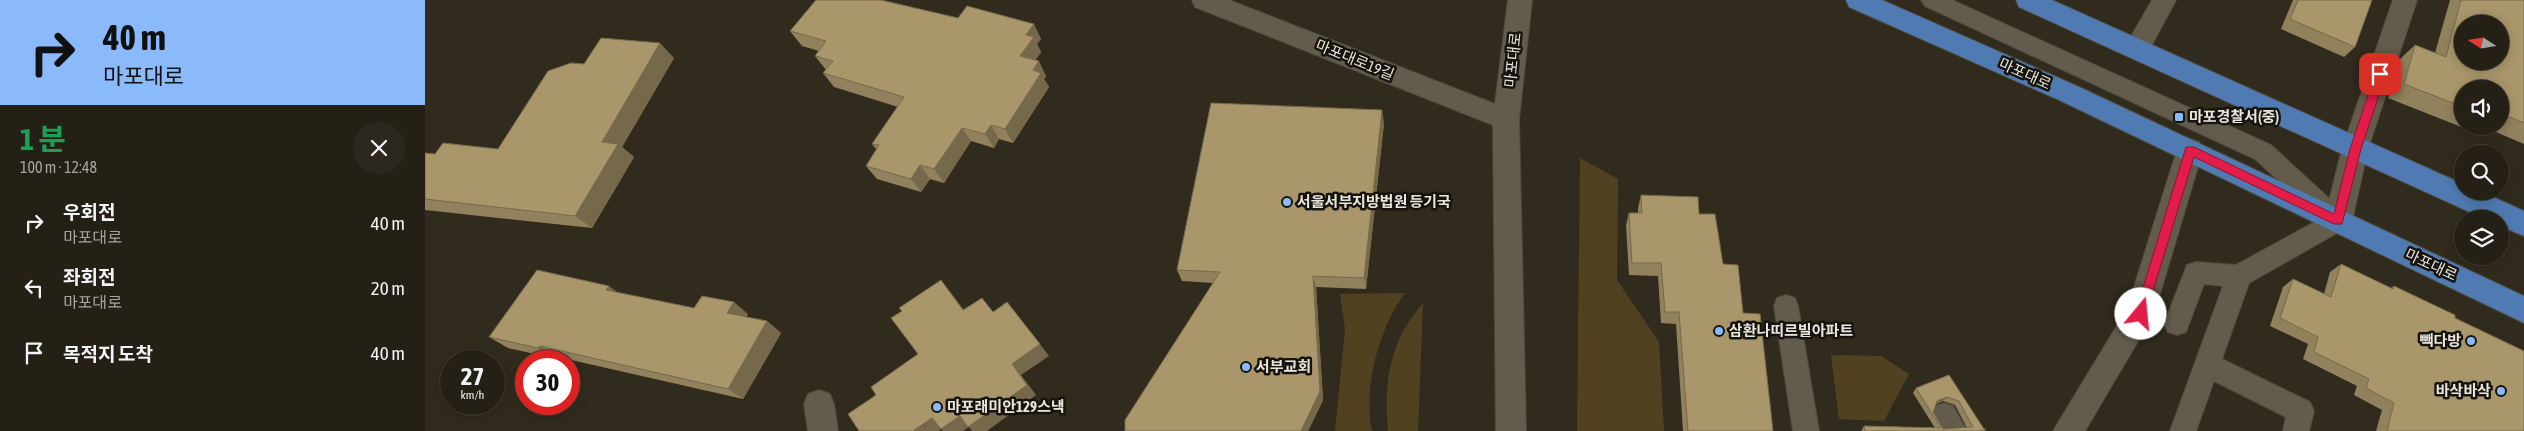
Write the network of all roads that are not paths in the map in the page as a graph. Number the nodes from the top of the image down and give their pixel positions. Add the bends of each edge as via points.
1 (1204, 0) edge
2 (1520, 0) edge
3 (1858, 0) edge
4 (1932, 0) edge
5 (2028, 0) edge
6 (2164, 0) edge
7 (2405, 0) edge
8 (2138, 47) junction
9 (1506, 119) junction
10 (2355, 149) junction
11 (2190, 150) junction
12 (2338, 221) junction
13 (2524, 224) edge
14 (2239, 276) junction
15 (1787, 306) dead end
16 (2524, 310) edge
17 (2177, 324) dead end
18 (2207, 364) junction
19 (1511, 431) edge
20 (1806, 431) edge
21 (2068, 431) edge
22 (2183, 431) edge
23 (2295, 431) edge

1 - 9 street, 마포대로19길
2 - 9 street, 마포대로
3 - 11 main road, 마포대로
4 - 12 lane via 2263,152
5 - 8 main road
6 - 8 street
7 - 10 street
8 - 10 main road
9 - 19 street, 마포대로
10 - 12 street
10 - 13 main road
11 - 12 main road, 마포대로
11 - 21 street via 2141,314
12 - 14 lane
12 - 16 main road, 마포대로
14 - 17 lane via 2196,273
14 - 18 lane
15 - 20 lane
18 - 22 lane
18 - 23 lane via 2301,411

